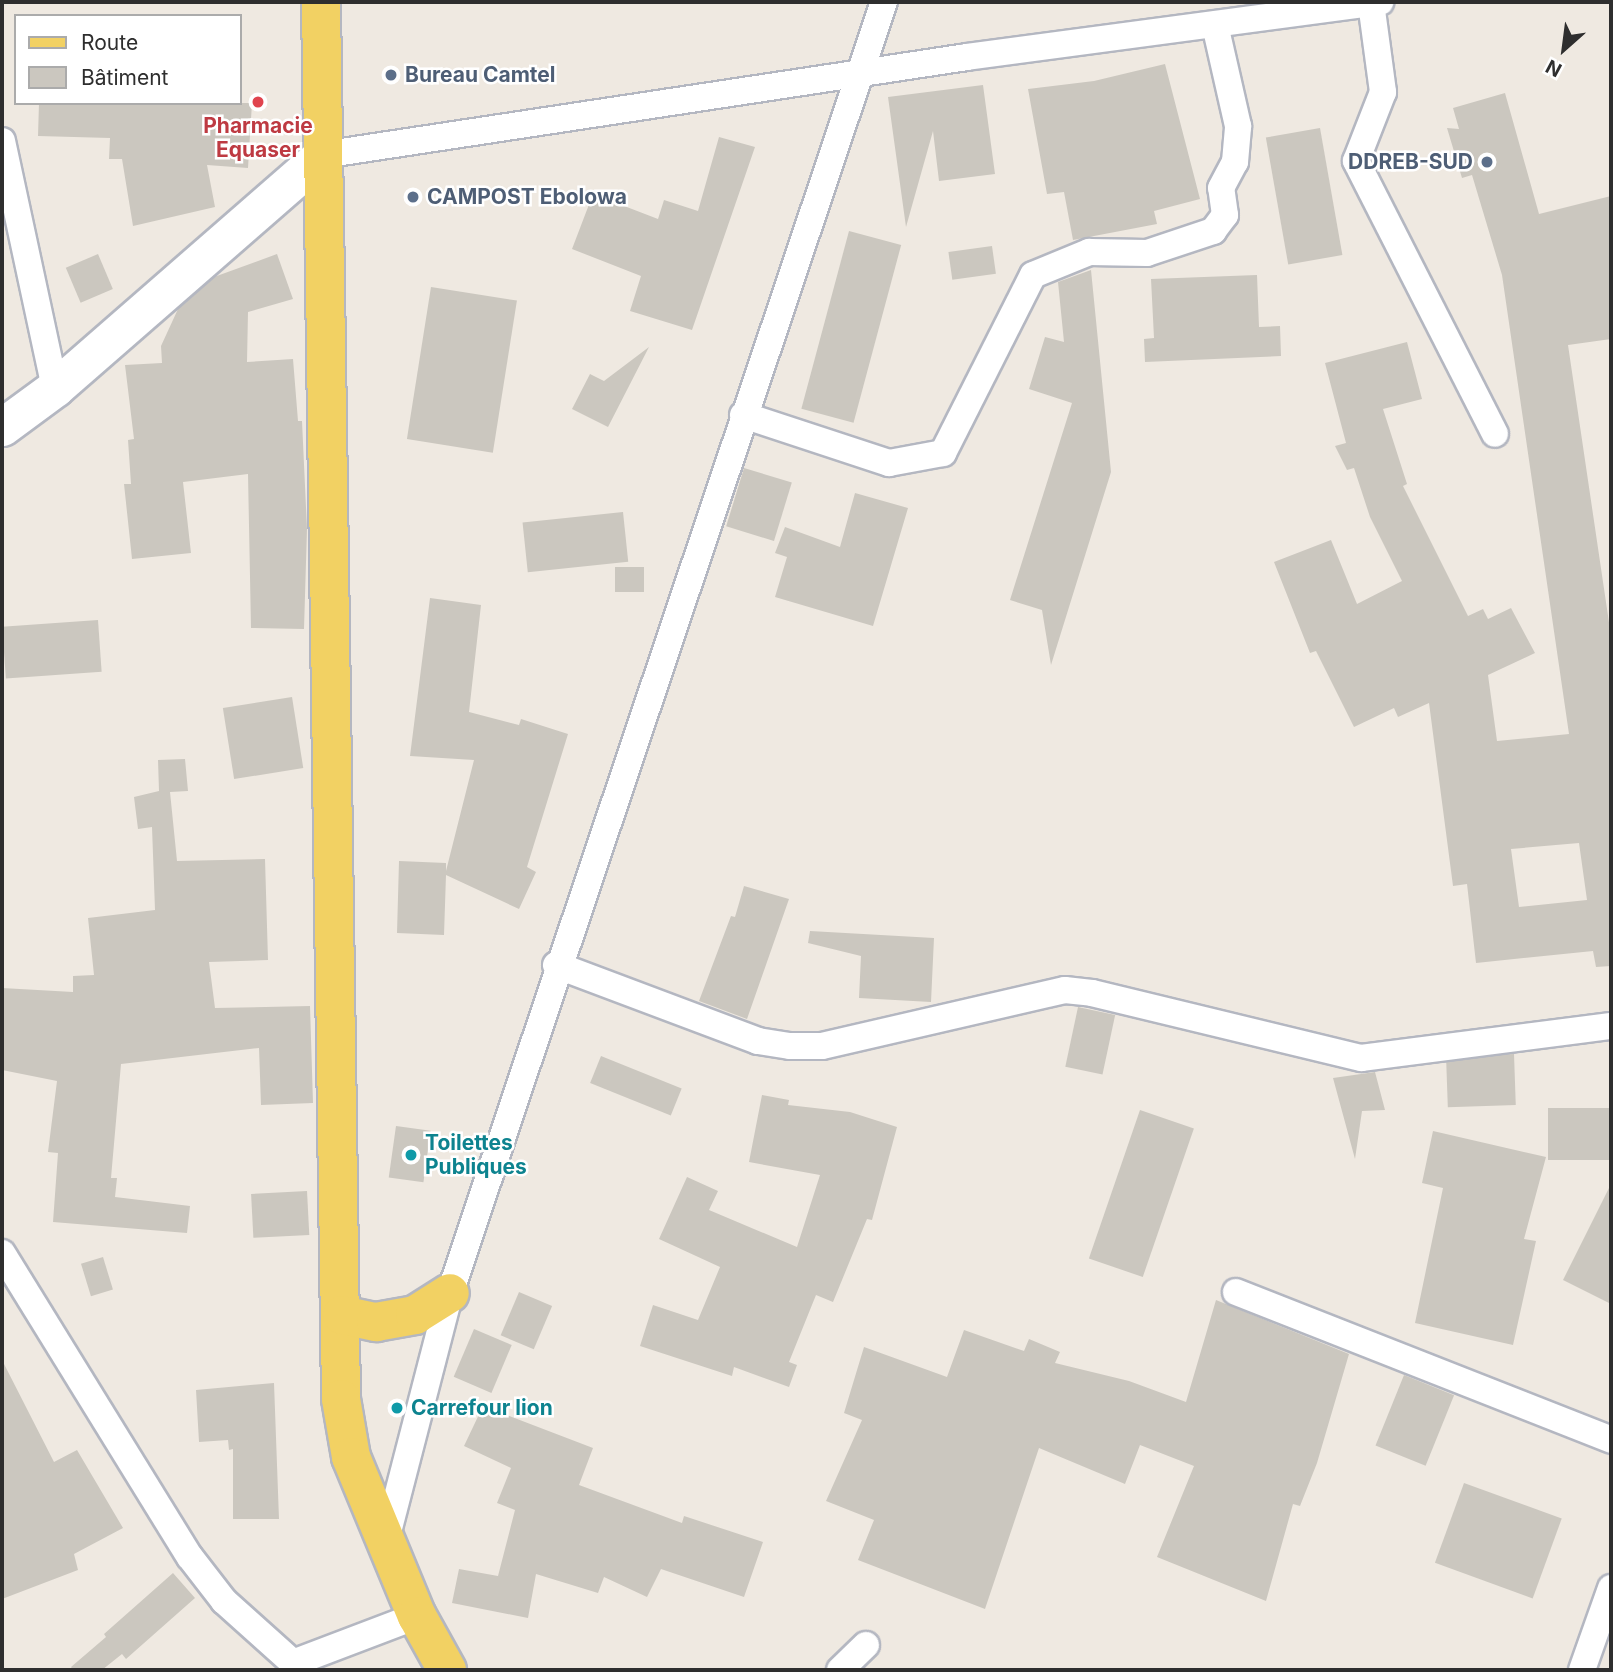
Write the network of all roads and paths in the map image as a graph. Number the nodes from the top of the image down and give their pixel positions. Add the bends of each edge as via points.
1 (321, 2) edge
2 (884, 2) edge
3 (1376, 2) edge
4 (1282, 9) edge
5 (1215, 25) junction
6 (859, 73) junction
7 (2, 141) edge
8 (322, 155) junction
9 (55, 388) junction
10 (743, 415) junction
11 (2, 427) edge
12 (1495, 434) dead end
13 (556, 965) junction
14 (1611, 1026) edge
15 (2, 1253) edge
16 (450, 1293) junction
17 (1236, 1293) dead end
18 (342, 1315) junction
19 (1611, 1440) edge
20 (387, 1536) junction
21 (1611, 1588) edge
22 (417, 1616) junction
23 (866, 1645) dead end
24 (297, 1667) edge
25 (447, 1670) edge
26 (840, 1670) edge
27 (1582, 1670) edge

1 - 8 main road
2 - 6 street
3 - 4 street
3 - 12 street via 1382,92 1356,161
4 - 5 street
5 - 6 street
5 - 10 street via 1238,126 1235,162 1221,188 1225,215 1213,231 1146,253 1089,252 1033,275 943,453 889,463
6 - 8 street
6 - 10 street
7 - 9 street
8 - 9 main road
8 - 18 main road
9 - 11 main road
10 - 13 street
13 - 14 street via 758,1041 790,1046 822,1046 1065,990 1361,1058
13 - 16 street
15 - 24 street via 190,1557 224,1601
16 - 18 main road via 415,1315 376,1322
16 - 20 street
17 - 19 street
18 - 20 main road via 341,1399 351,1457
20 - 22 main road
21 - 27 street
22 - 24 street
22 - 25 main road
23 - 26 street

